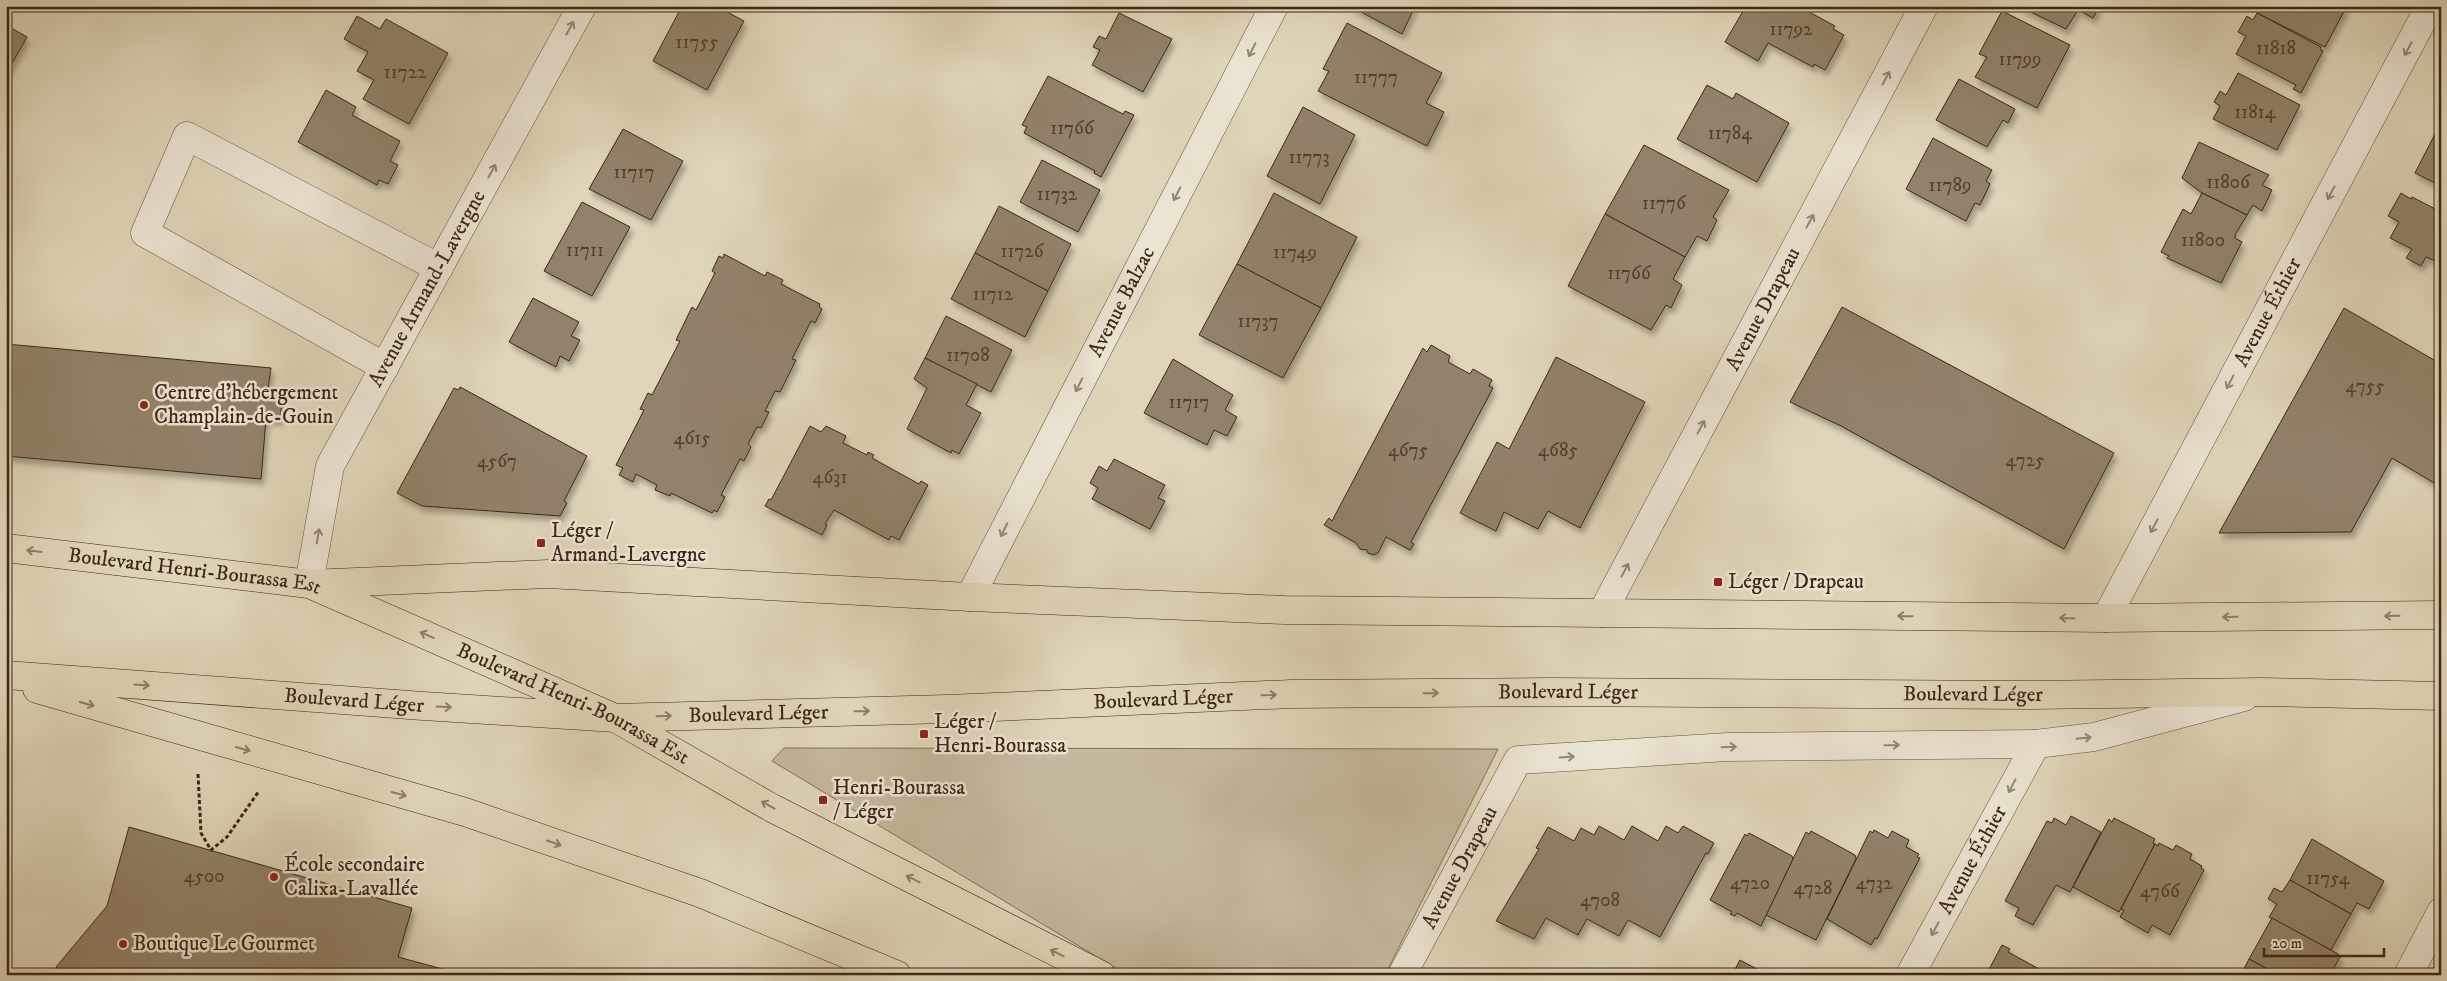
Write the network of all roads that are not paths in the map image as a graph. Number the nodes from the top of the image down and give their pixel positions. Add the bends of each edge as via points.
1 (582, 6) edge
2 (1274, 6) edge
3 (1924, 6) edge
4 (2430, 6) edge
5 (439, 268) junction
6 (385, 367) junction
7 (6, 548) edge
8 (309, 584) junction
9 (970, 597) junction
10 (1602, 613) junction
11 (2441, 615) edge
12 (2106, 618) junction
13 (6, 675) edge
14 (6, 680) edge
15 (2262, 692) junction
16 (2441, 696) edge
17 (616, 718) junction
18 (2036, 744) junction
19 (1518, 760) joint
20 (2441, 912) edge
21 (897, 975) edge
22 (1101, 975) edge
23 (1402, 975) edge
24 (1910, 975) edge
25 (2408, 975) edge

5 -> 1 street, Avenue Armand-Lavergne
2 -> 9 street, Avenue Balzac
10 -> 3 street, Avenue Drapeau
4 -> 12 street, Avenue Éthier
5 - 6 street, Avenue Armand-Lavergne
5 - 6 street via 187,136 145,233
8 -> 6 street, Avenue Armand-Lavergne via 330,466
8 -> 7 main road, Boulevard Henri-Bourassa Est
8 - 9 main road via 548,574
17 -> 8 main road, Boulevard Henri-Bourassa Est
9 - 10 main road via 1285,610
12 -> 10 main road
11 -> 12 main road
13 -> 17 main road, Boulevard Léger
14 -> 21 main road via 465,812 700,892
15 - 16 main road, Boulevard Léger
17 -> 15 main road, Boulevard Léger via 947,709 1291,694 2028,695
18 -> 15 street, Boulevard Léger via 2094,737
22 -> 17 main road, Boulevard Henri-Bourassa Est via 772,808
19 -> 18 street, Boulevard Léger via 1728,747
18 -> 24 street, Avenue Éthier
19 - 23 street, Avenue Drapeau
20 - 25 street

